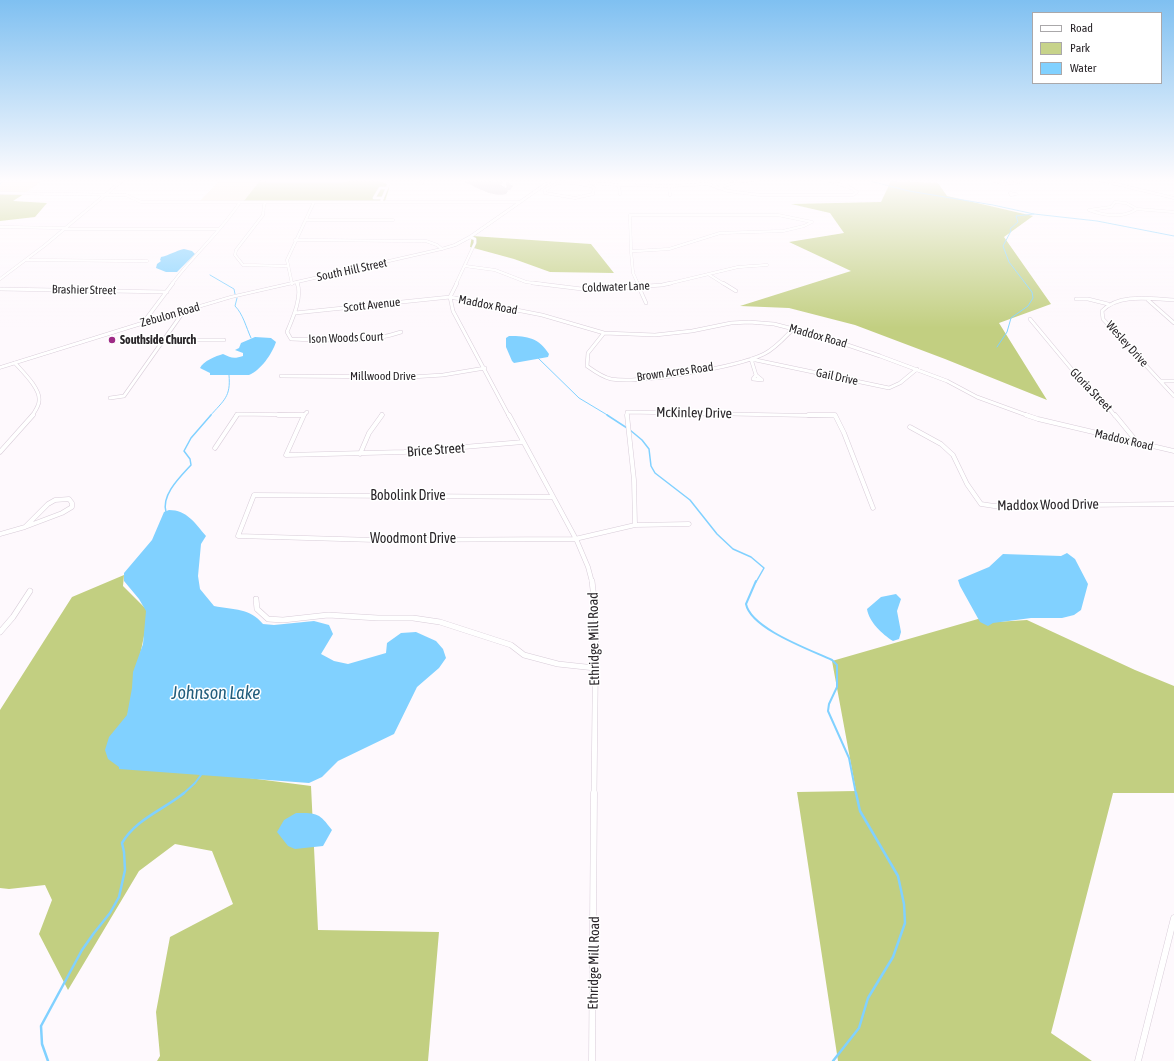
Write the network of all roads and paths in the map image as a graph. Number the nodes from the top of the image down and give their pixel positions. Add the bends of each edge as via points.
1 (66, 228) edge
2 (145, 229) edge
3 (219, 229) joint
4 (253, 229) edge
5 (301, 229) edge
6 (482, 229) edge
7 (630, 229) edge
8 (790, 229) edge
9 (470, 237) junction
10 (295, 240) junction
11 (442, 249) junction
12 (631, 252) junction
13 (26, 260) junction
14 (147, 261) dead end
15 (768, 265) dead end
16 (288, 266) junction
17 (465, 266) junction
18 (708, 274) junction
19 (0, 279) edge
20 (294, 283) junction
21 (638, 287) junction
22 (0, 289) edge
23 (736, 291) dead end
24 (167, 292) junction
25 (450, 297) junction
26 (1076, 299) dead end
27 (1148, 300) junction
28 (1174, 300) edge
29 (646, 303) dead end
30 (1108, 304) junction
31 (184, 311) junction
32 (295, 313) junction
33 (1030, 319) dead end
34 (144, 322) junction
35 (1174, 323) edge
36 (794, 328) junction
37 (401, 332) dead end
38 (604, 333) junction
39 (164, 340) junction
40 (224, 340) dead end
41 (751, 359) junction
42 (15, 363) junction
43 (0, 368) edge
44 (484, 368) junction
45 (917, 369) junction
46 (756, 375) dead end
47 (281, 376) dead end
48 (1161, 381) junction
49 (1174, 381) edge
50 (1174, 396) edge
51 (110, 398) dead end
52 (382, 414) dead end
53 (910, 427) dead end
54 (523, 442) junction
55 (1138, 443) junction
56 (215, 448) dead end
57 (0, 452) edge
58 (1174, 452) edge
59 (360, 454) junction
60 (553, 497) junction
61 (1174, 504) edge
62 (873, 508) dead end
63 (635, 524) junction
64 (689, 524) dead end
65 (25, 527) junction
66 (0, 534) edge
67 (252, 537) joint
68 (574, 539) junction
69 (30, 591) dead end
70 (256, 599) dead end
71 (0, 632) edge
72 (595, 668) junction
73 (1174, 918) edge
74 (592, 1061) edge
75 (1138, 1061) edge

1 - 13 street
2 - 3 street
3 - 24 street via 187,264
4 - 16 street via 236,250 235,255 243,265
5 - 10 street
6 - 9 main road, South Hill Street
7 - 12 street
8 - 12 street via 714,233 672,248 653,252
9 - 11 main road, South Hill Street
9 - 17 street via 475,243
10 - 11 street via 426,241
10 - 16 street via 287,260
11 - 20 main road, South Hill Street
12 - 21 street via 633,273
13 - 14 street
13 - 19 street
15 - 18 street, Coldwater Lane via 744,266
16 - 20 street
17 - 21 street, Coldwater Lane via 495,270 526,282 569,288 590,290
17 - 25 street
18 - 21 street, Coldwater Lane via 671,283
18 - 23 street
20 - 31 main road, Zebulon Road
20 - 32 street via 299,287
21 - 29 street
22 - 24 street, Brashier Street
24 - 34 street
25 - 32 street, Scott Avenue
25 - 38 street, Maddox Road via 542,315
25 - 44 street, Ethridge Mill Road via 453,311
26 - 30 street
27 - 28 street, Wesley Drive
27 - 30 street, Wesley Drive via 1122,300
27 - 35 street
30 - 48 street, Wesley Drive via 1102,311 1104,319
31 - 34 main road, Zebulon Road
31 - 39 street
32 - 37 street, Ison Woods Court via 287,332 290,339 388,338
33 - 55 street, Gloria Street
34 - 42 main road, Zebulon Road
36 - 38 street, Maddox Road via 749,322 654,335
36 - 41 street, Brown Acres Road via 777,345
36 - 45 street, Maddox Road
38 - 41 street, Brown Acres Road via 588,353 587,366 598,374 614,379 644,378
39 - 40 street
39 - 51 street via 124,396
41 - 45 street, Gail Drive via 889,388 900,383
41 - 46 street
42 - 43 main road, Zebulon Road
42 - 57 street via 40,396 40,404 26,424
44 - 47 street, Millwood Drive via 444,375
44 - 54 street, Ethridge Mill Road
45 - 55 street, Maddox Road via 977,397 1032,417
48 - 49 street
48 - 50 street, Wesley Drive
52 - 59 street via 368,433
53 - 61 street, Maddox Wood Drive via 941,444 953,455 967,484 981,504
54 - 59 street, Brice Street via 456,449
54 - 60 street, Ethridge Mill Road
55 - 58 street, Maddox Road
56 - 59 street, Brice Street via 237,414 305,414 286,455
60 - 67 street, Bobolink Drive via 254,495 238,536
60 - 68 street, Ethridge Mill Road
62 - 63 street, McKinley Drive via 835,415 627,412 634,480
63 - 64 street
63 - 68 street
65 - 65 street via 62,513 72,507 72,503 68,500 55,500
65 - 66 street
67 - 68 street, Woodmont Drive via 375,540
68 - 72 street, Ethridge Mill Road via 588,567 593,586 596,616
69 - 71 street
70 - 72 street via 257,609 268,619 328,615 413,618 440,622 511,646 524,655 558,664
72 - 74 street, Ethridge Mill Road
73 - 75 street

